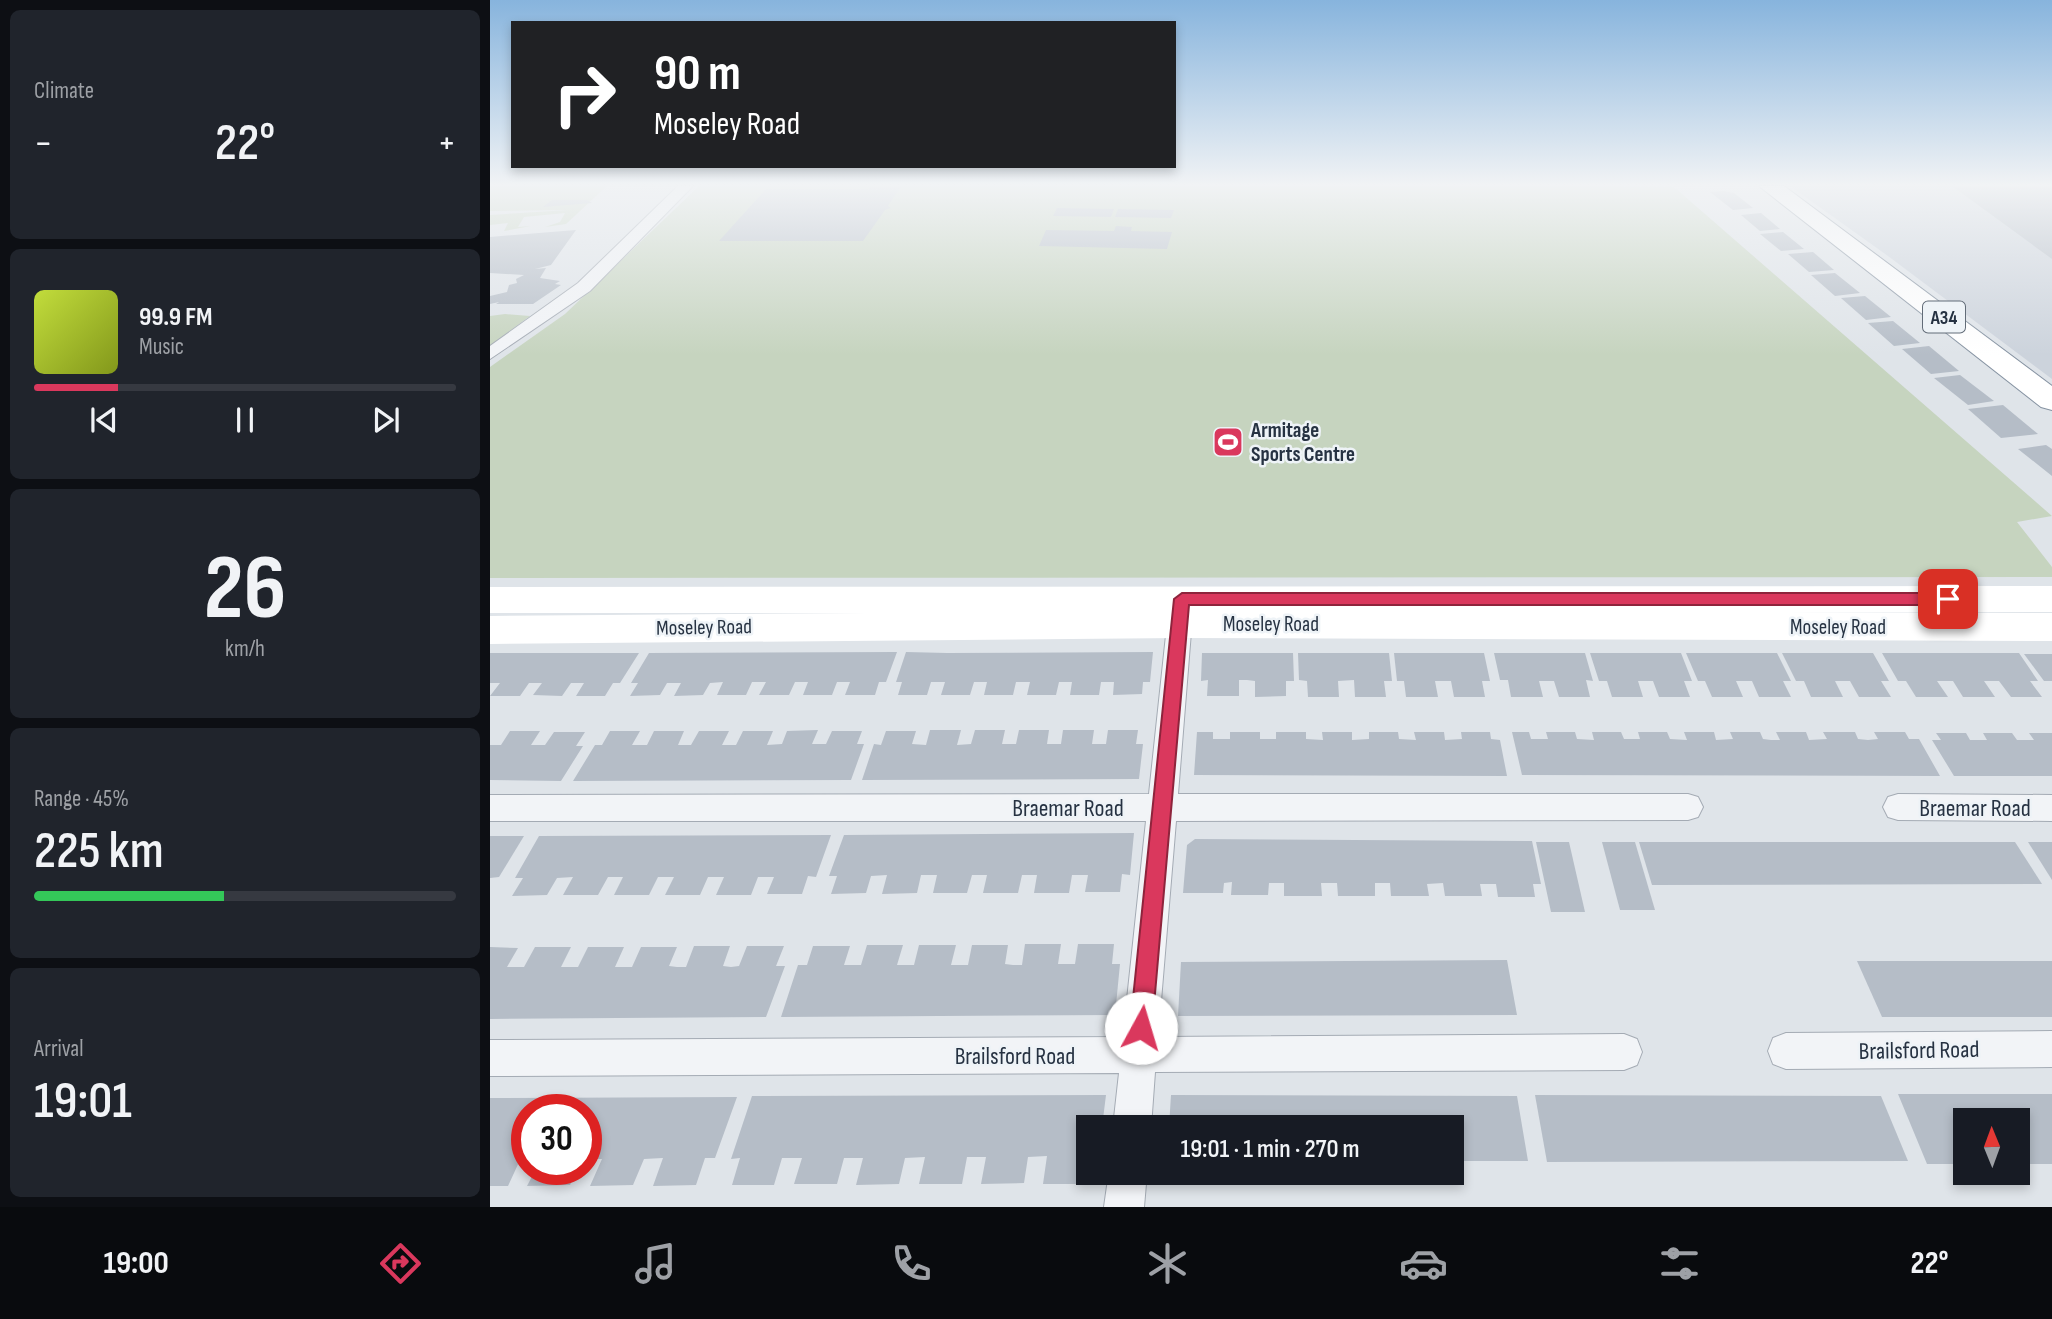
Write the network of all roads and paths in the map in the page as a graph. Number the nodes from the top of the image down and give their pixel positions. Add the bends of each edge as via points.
1 (629, 242) edge
2 (1844, 242) edge
3 (490, 354) edge
4 (2052, 401) edge
5 (2052, 599) edge
6 (490, 600) edge
7 (1180, 611) junction
8 (2052, 627) edge
9 (490, 630) edge
10 (1162, 807) junction
11 (1688, 807) dead end
12 (1898, 807) dead end
13 (490, 808) edge
14 (2052, 808) edge
15 (2052, 1049) edge
16 (1786, 1051) dead end
17 (1624, 1052) dead end
18 (1139, 1055) junction
19 (490, 1058) edge
20 (1133, 1115) edge
21 (1127, 1185) edge
22 (1124, 1207) edge

1 - 3 street via 584,287
2 - 4 highway, A34
5 - 7 main road, Moseley Road
6 - 7 main road, Moseley Road
7 - 8 main road, Moseley Road
7 - 9 main road, Moseley Road
7 - 10 street
10 - 11 street, Braemar Road
10 - 13 street, Braemar Road
10 - 18 street
12 - 14 street, Braemar Road
15 - 16 street, Brailsford Road
17 - 18 street, Brailsford Road
18 - 19 street, Brailsford Road
18 - 20 street
21 - 22 street

